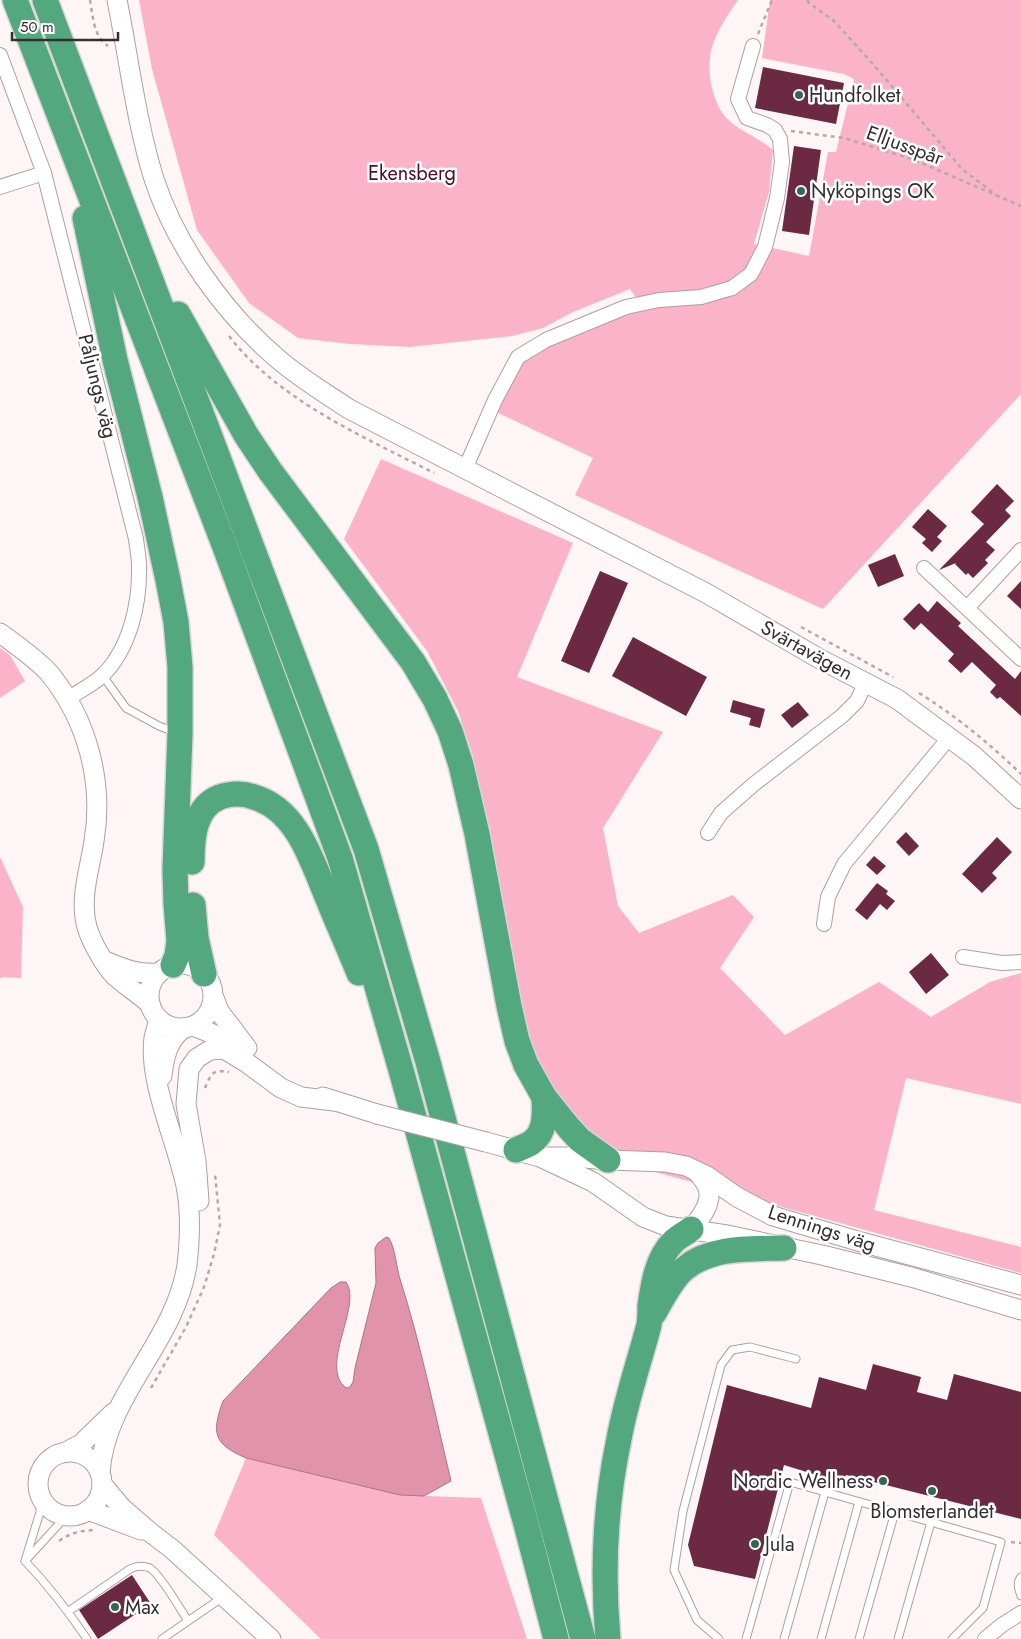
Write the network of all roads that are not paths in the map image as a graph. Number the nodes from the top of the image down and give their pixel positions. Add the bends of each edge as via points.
1 (14, 0) edge
2 (44, 0) edge
3 (117, 0) edge
4 (753, 46) road end
5 (0, 55) edge
6 (70, 144) junction
7 (44, 173) junction
8 (0, 187) edge
9 (133, 232) junction
10 (465, 469) junction
11 (1021, 550) edge
12 (924, 568) dead end
13 (967, 608) junction
14 (0, 634) edge
15 (1021, 659) edge
16 (103, 676) junction
17 (866, 682) junction
18 (68, 699) junction
19 (180, 734) junction
20 (950, 738) junction
21 (1021, 799) edge
22 (708, 833) dead end
23 (824, 924) dead end
24 (963, 957) dead end
25 (104, 960) junction
26 (1021, 962) edge
27 (166, 969) junction
28 (204, 974) junction
29 (214, 998) junction
30 (155, 1012) junction
31 (188, 1027) junction
32 (254, 1056) junction
33 (401, 1070) junction
34 (160, 1089) junction
35 (544, 1097) junction
36 (334, 1101) junction
37 (516, 1150) junction
38 (540, 1157) junction
39 (608, 1160) junction
40 (697, 1170) junction
41 (691, 1229) junction
42 (784, 1248) junction
43 (187, 1266) junction
44 (1021, 1285) edge
45 (1021, 1310) edge
46 (650, 1322) junction
47 (796, 1359) dead end
48 (118, 1409) junction
49 (66, 1452) junction
50 (101, 1478) junction
51 (825, 1492) junction
52 (40, 1494) junction
53 (859, 1502) junction
54 (88, 1510) junction
55 (895, 1512) junction
56 (69, 1516) junction
57 (931, 1522) junction
58 (151, 1534) junction
59 (25, 1561) junction
60 (1021, 1577) edge
61 (225, 1596) junction
62 (1021, 1596) edge
63 (69, 1612) junction
64 (1021, 1613) edge
65 (188, 1621) junction
66 (87, 1639) edge
67 (162, 1639) edge
68 (271, 1639) edge
69 (556, 1639) edge
70 (583, 1639) edge
71 (608, 1639) edge
72 (719, 1639) edge
73 (746, 1639) edge
74 (784, 1639) edge
75 (821, 1639) edge
76 (859, 1639) edge
77 (898, 1639) edge
78 (952, 1639) edge
79 (984, 1639) edge

1 - 6 highway
2 - 9 highway
3 - 10 main road, Svärtavägen via 122,46 155,179 173,226 210,284 238,319 277,358 312,385 349,409
4 - 10 street via 738,99 747,118 774,130 780,139 782,162 765,247 750,274 732,288 701,297 659,300 626,307 546,340 518,357
5 - 7 street, Påljungs väg
6 - 19 highway via 115,360 150,497 176,622
6 - 33 highway via 340,858
7 - 8 street
7 - 16 street, Påljungs väg via 139,565 138,591 126,639
9 - 35 highway via 246,435 302,516 413,662 435,699 461,764 517,1041
9 - 70 highway via 366,849 436,1091
10 - 17 main road, Svärtavägen via 706,593
11 - 13 street
12 - 13 street
13 - 15 street
14 - 18 main road via 49,672
16 - 18 street, Påljungs väg
16 - 19 lane via 126,708
17 - 20 main road, Svärtavägen via 897,699
17 - 22 street via 857,701 842,716 754,784 721,813
18 - 25 main road via 82,730 94,773 98,818 83,910 87,928
19 - 27 highway via 176,870 180,942 178,956
20 - 21 main road, Svärtavägen
20 - 23 street via 844,864 828,897
24 - 26 street via 1002,963
25 - 27 main road via 146,974
25 - 30 main road via 113,974
27 - 28 main road via 190,965
27 - 30 main road via 150,987 149,996
28 - 29 main road via 210,981
28 - 33 highway via 193,912 193,834 196,822 209,803 219,797 241,793 269,803 288,820 301,839
29 - 31 main road via 201,1022
29 - 32 main road via 219,1011
30 - 31 main road via 166,1025
30 - 34 main road via 154,1057
31 - 32 main road via 218,1036
31 - 34 main road via 175,1034 166,1055
32 - 36 main road via 303,1089
33 - 69 highway
34 - 43 main road via 186,1185 190,1216
35 - 37 highway via 544,1123 539,1134 532,1143
35 - 39 highway via 574,1134
36 - 37 main road, bridge
36 - 43 main road via 301,1097 281,1088 224,1049 210,1050 197,1058 189,1069 186,1104 196,1160 200,1219
37 - 38 main road
38 - 39 main road, Lennings väg
38 - 41 main road, Lennings väg via 592,1182 643,1217 666,1226
39 - 40 main road, Lennings väg via 665,1162
40 - 41 main road via 708,1189 708,1201 702,1217
40 - 44 main road, Lennings väg via 773,1216
41 - 42 main road, Lennings väg
41 - 46 highway via 673,1242 664,1254 655,1278
42 - 45 main road, Lennings väg via 911,1277
42 - 46 highway via 705,1255 684,1269
43 - 48 main road via 169,1321
46 - 71 highway via 618,1439 610,1492 604,1568
47 - 72 lane via 750,1347 732,1350 720,1365 683,1511 674,1570 697,1620
48 - 49 main road via 81,1444
48 - 50 main road via 101,1455
49 - 50 main road via 83,1454 96,1465
49 - 52 main road via 46,1462 40,1472
50 - 54 main road via 98,1499
50 - 58 main road via 122,1508
51 - 53 lane
51 - 73 lane via 790,1482
51 - 74 lane
52 - 56 main road via 57,1513
52 - 59 lane via 40,1512
53 - 55 lane
53 - 75 lane
54 - 56 main road
54 - 58 main road
55 - 57 lane
55 - 76 lane
56 - 59 lane
57 - 77 lane
57 - 78 lane via 1001,1542 983,1608
58 - 61 main road
59 - 63 lane
60 - 62 lane via 1018,1582
61 - 65 lane
61 - 68 main road
63 - 65 lane via 130,1569 142,1566 154,1572
63 - 66 lane
64 - 79 street
65 - 67 lane

